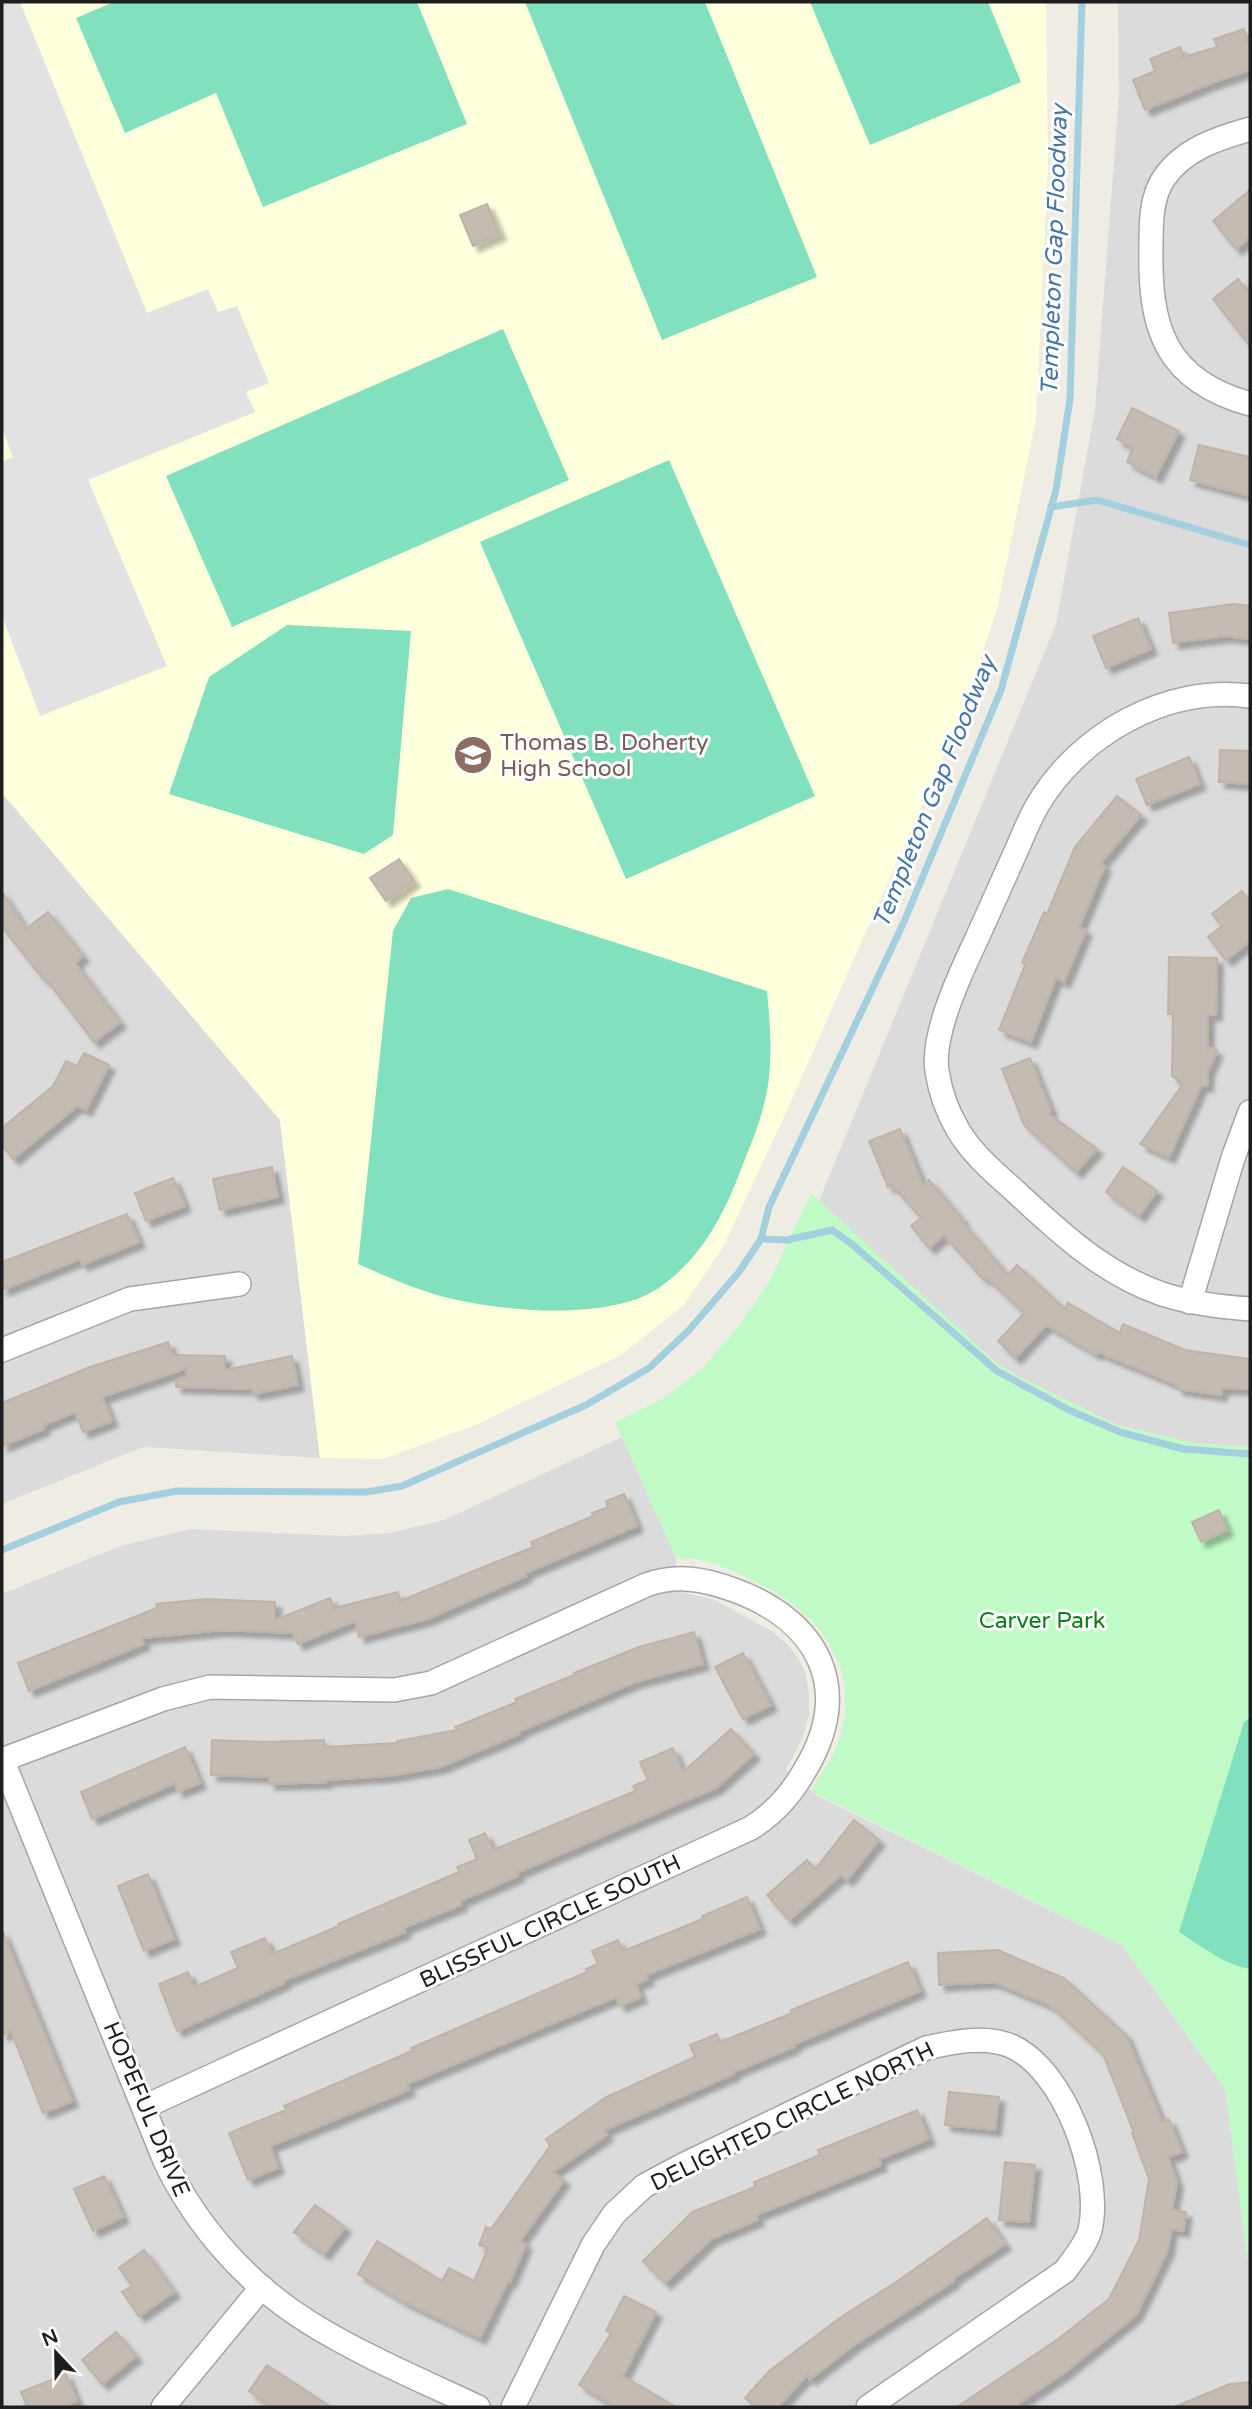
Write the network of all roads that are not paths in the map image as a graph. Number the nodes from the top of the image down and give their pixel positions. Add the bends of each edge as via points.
1 (1250, 129) edge
2 (1250, 404) edge
3 (1250, 696) edge
4 (1250, 1112) edge
5 (239, 1284) dead end
6 (1190, 1302) junction
7 (1250, 1309) edge
8 (2, 1350) edge
9 (2, 1759) edge
10 (144, 2106) junction
11 (262, 2287) junction
12 (163, 2407) edge
13 (478, 2407) edge
14 (513, 2407) edge
15 (868, 2407) edge

1 - 2 street via 1222,136 1180,161 1163,179 1151,222 1151,289 1163,340 1201,384
3 - 6 street via 1196,697 1156,707 1087,746 1058,776 1036,807 952,993 936,1069 944,1101 977,1156 1067,1239 1099,1263 1160,1293
4 - 6 street
5 - 8 street via 130,1299
6 - 7 street
9 - 10 street, HOPEFUL DRIVE
9 - 10 street, BLISSFUL CIRCLE SOUTH via 163,1699 210,1687 394,1690 431,1683 646,1585 673,1578 716,1583 752,1597 786,1618 804,1636 820,1663 828,1686 825,1724 798,1783 767,1818 738,1836
10 - 11 street, HOPEFUL DRIVE via 165,2161 198,2220
11 - 12 street
11 - 13 street, HOPEFUL DRIVE via 309,2323
14 - 15 street, DELIGHTED CIRCLE NORTH via 593,2245 614,2214 644,2186 926,2048 956,2041 1010,2046 1033,2061 1051,2081 1075,2124 1092,2196 1090,2230 1065,2271

